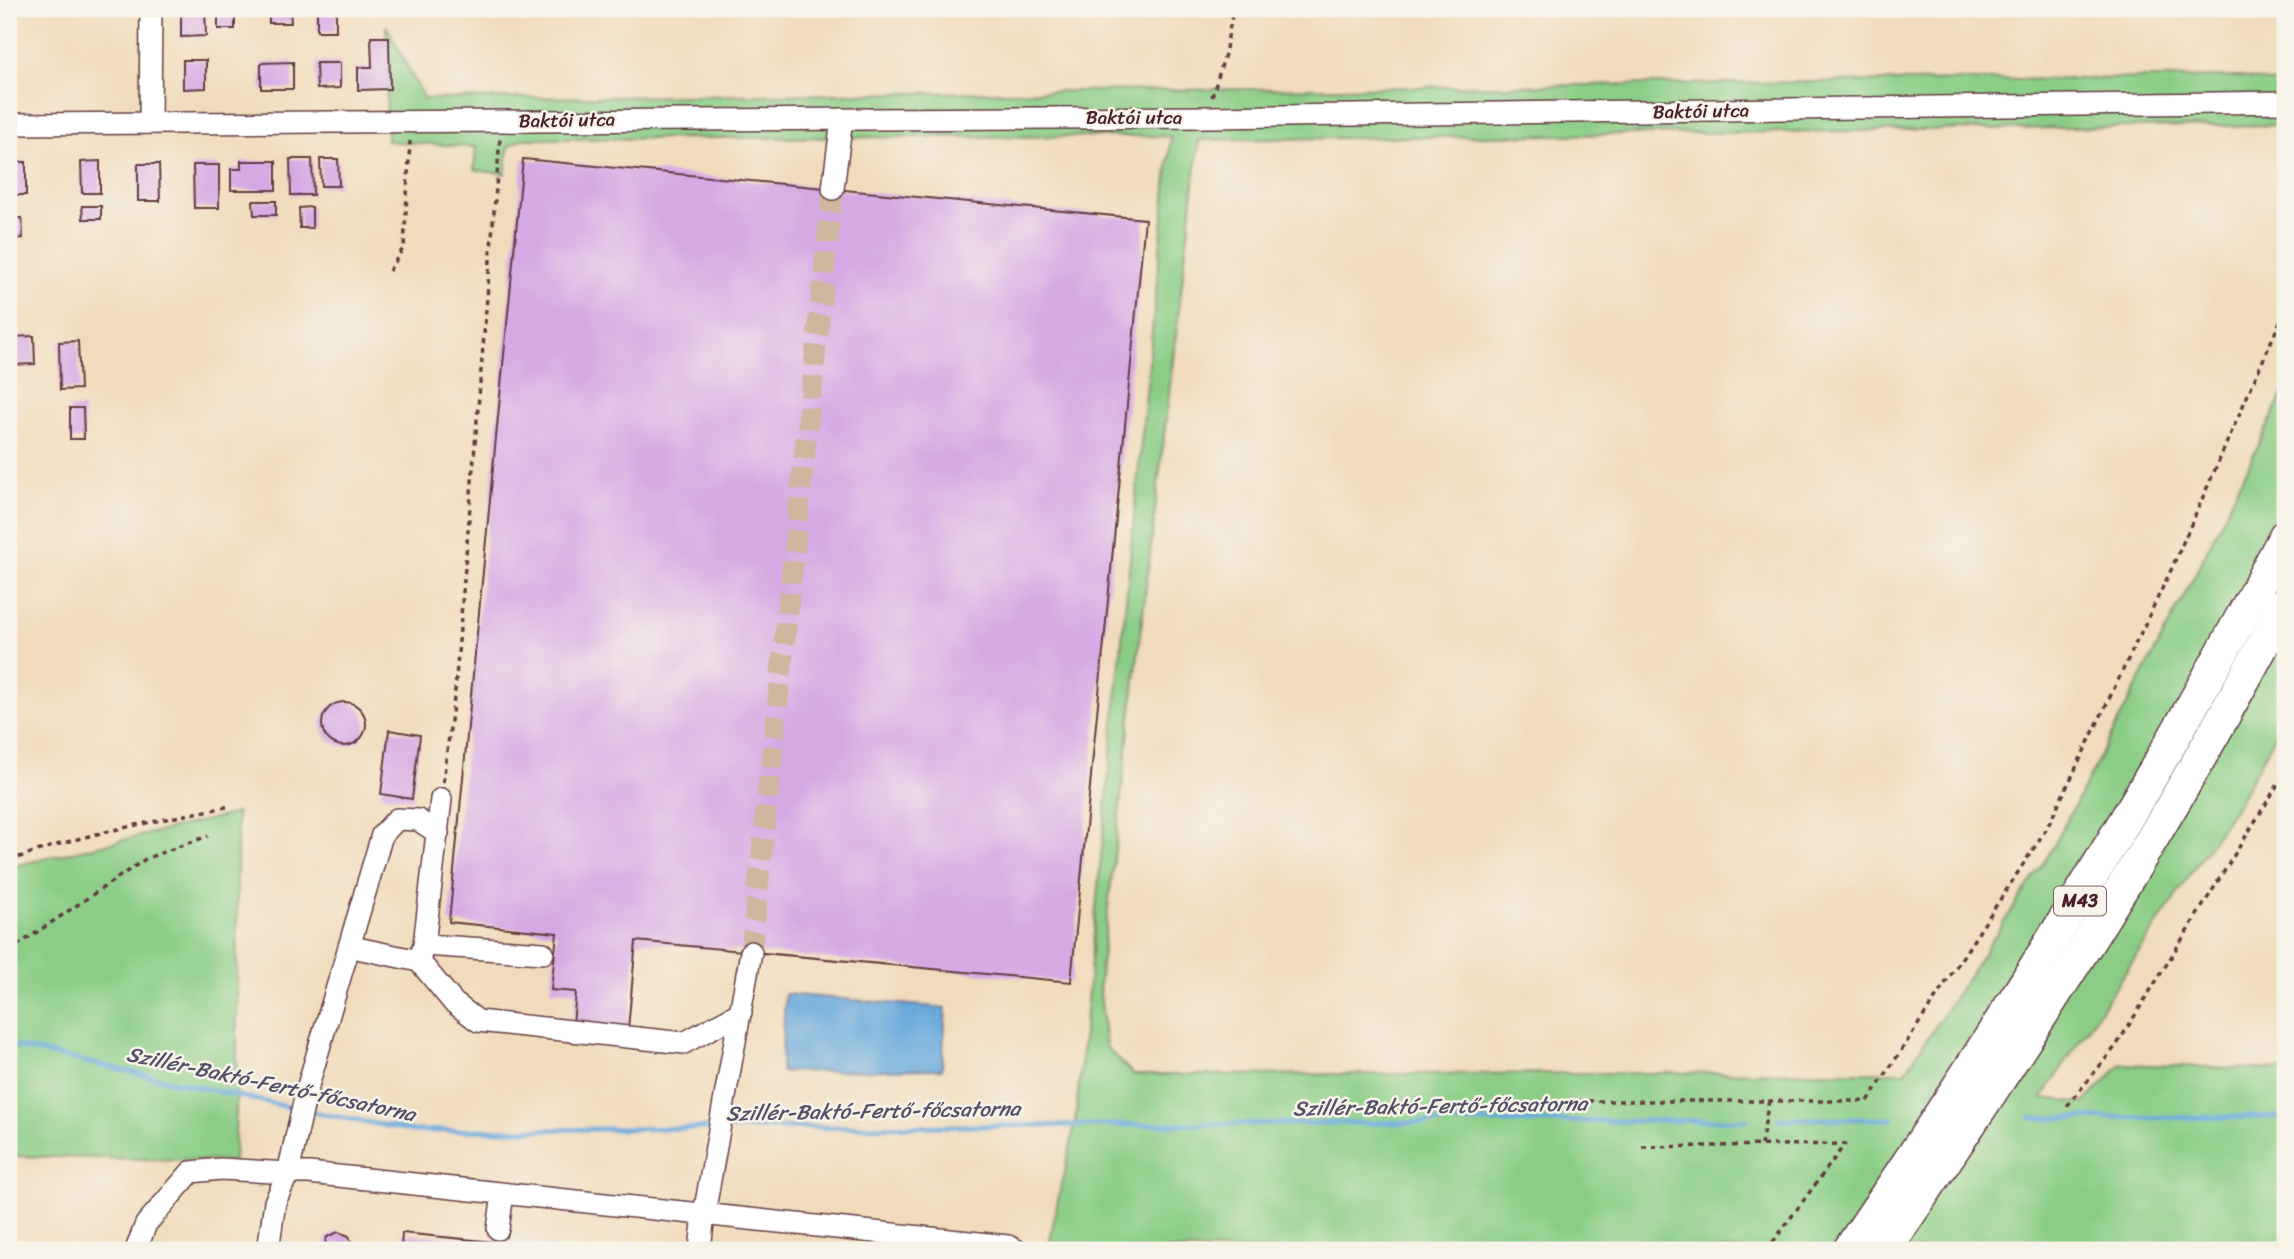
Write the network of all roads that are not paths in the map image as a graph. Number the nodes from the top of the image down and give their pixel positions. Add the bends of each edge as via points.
1 (151, 9) edge
2 (2285, 102) edge
3 (842, 119) junction
4 (150, 123) junction
5 (9, 124) edge
6 (833, 189) tunnel mouth
7 (2285, 536) edge
8 (2285, 603) edge
9 (441, 799) road end
10 (438, 833) junction
11 (352, 947) junction
12 (751, 952) tunnel mouth
13 (421, 953) junction
14 (543, 953) dead end
15 (741, 1012) junction
16 (288, 1173) junction
17 (503, 1194) junction
18 (704, 1214) junction
19 (498, 1229) dead end
20 (902, 1243) edge
21 (136, 1250) edge
22 (268, 1250) edge
23 (700, 1250) edge
24 (1017, 1250) edge
25 (1849, 1250) edge
26 (1885, 1250) edge

1 - 4 street
2 - 3 street, Baktói utca
3 - 4 street, Baktói utca
3 - 6 street
4 - 5 street, Baktói utca
7 - 25 highway, M43 via 2161,764 2085,892
8 - 26 highway, M43 via 2129,875 1984,1105
9 - 10 street
10 - 11 street via 418,820 397,819 382,835
10 - 13 street
11 - 13 street
11 - 16 street via 307,1089
12 - 15 street
13 - 14 street
13 - 15 street via 453,1002 478,1021 684,1043
15 - 18 street
16 - 17 street
16 - 21 street via 191,1172 146,1224
16 - 22 street via 275,1202
17 - 18 street
17 - 19 street
18 - 20 street
18 - 23 street
20 - 24 street via 1009,1246

